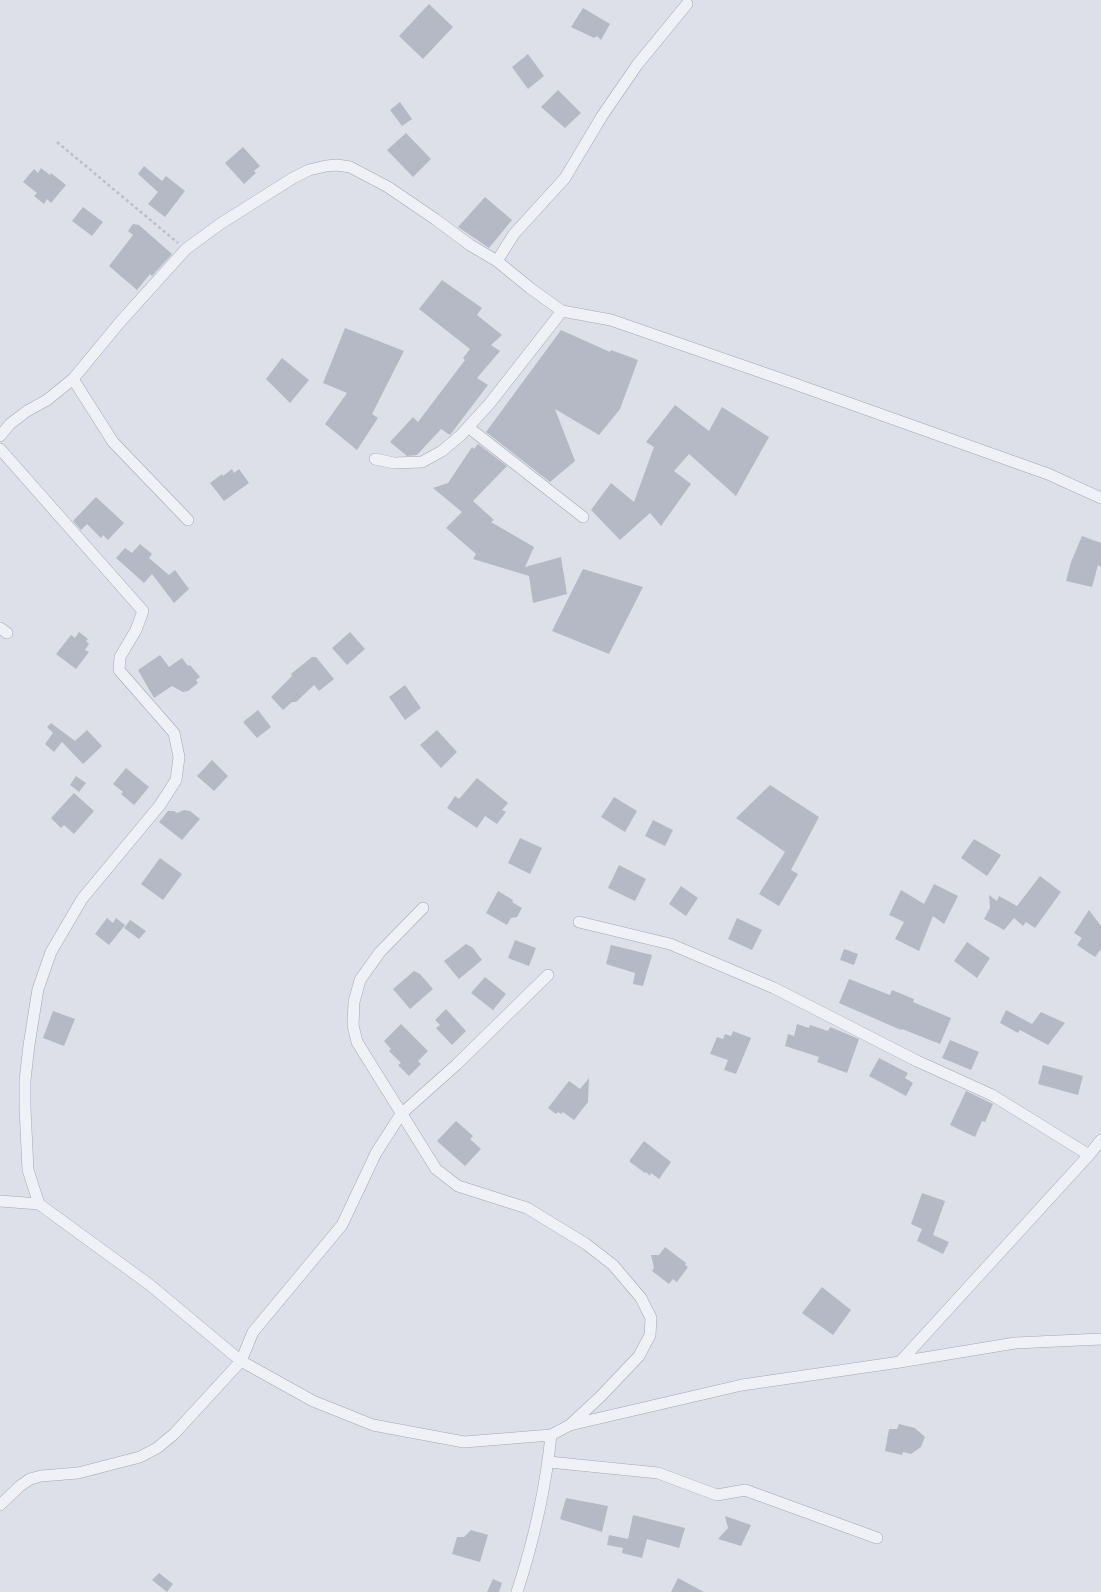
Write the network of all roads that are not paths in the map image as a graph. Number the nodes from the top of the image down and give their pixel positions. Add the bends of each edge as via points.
1 (687, 4) dead end
2 (497, 261) junction
3 (562, 311) junction
4 (74, 379) junction
5 (468, 427) junction
6 (0, 436) edge
7 (0, 449) edge
8 (375, 459) dead end
9 (1101, 498) edge
10 (583, 517) dead end
11 (188, 520) dead end
12 (423, 908) dead end
13 (579, 922) dead end
14 (548, 974) dead end
15 (401, 1114) junction
16 (1101, 1140) edge
17 (1089, 1155) junction
18 (0, 1201) edge
19 (38, 1204) junction
20 (1101, 1339) edge
21 (241, 1361) junction
22 (900, 1362) junction
23 (570, 1425) junction
24 (551, 1435) junction
25 (549, 1462) junction
26 (0, 1505) edge
27 (877, 1538) dead end
28 (517, 1592) edge

1 - 2 street via 637,65 602,116 565,178 514,234
2 - 3 street
2 - 4 street via 388,187 350,167 337,165 309,170 220,224 186,249 121,321
3 - 5 street
3 - 9 street via 611,320 759,371 1048,474
4 - 6 street via 10,424
4 - 11 street via 113,442
5 - 8 street via 442,451 422,462 394,463
5 - 10 street
7 - 19 street via 143,612 120,657 120,670 174,733 179,757 176,780 160,805 82,899 51,952 38,989 25,1080 28,1170
12 - 15 street via 380,952 360,980 354,1002 353,1025 357,1042
13 - 17 street via 670,944 774,988 917,1061 992,1095
14 - 15 street via 456,1065
15 - 21 street via 376,1153 342,1225 253,1332
15 - 23 street via 436,1169 458,1186 534,1212 586,1244 613,1265 641,1298 651,1318 650,1336 639,1356
16 - 17 street
17 - 22 street
18 - 19 street
19 - 21 street via 150,1285
20 - 22 street via 1015,1343
21 - 24 street via 313,1401 373,1425 464,1442
21 - 26 street via 174,1434 157,1448 140,1457 78,1473 30,1479
22 - 23 street via 742,1385
23 - 24 street
24 - 25 street
25 - 27 street via 658,1473 717,1495 745,1490
25 - 28 street via 526,1564

